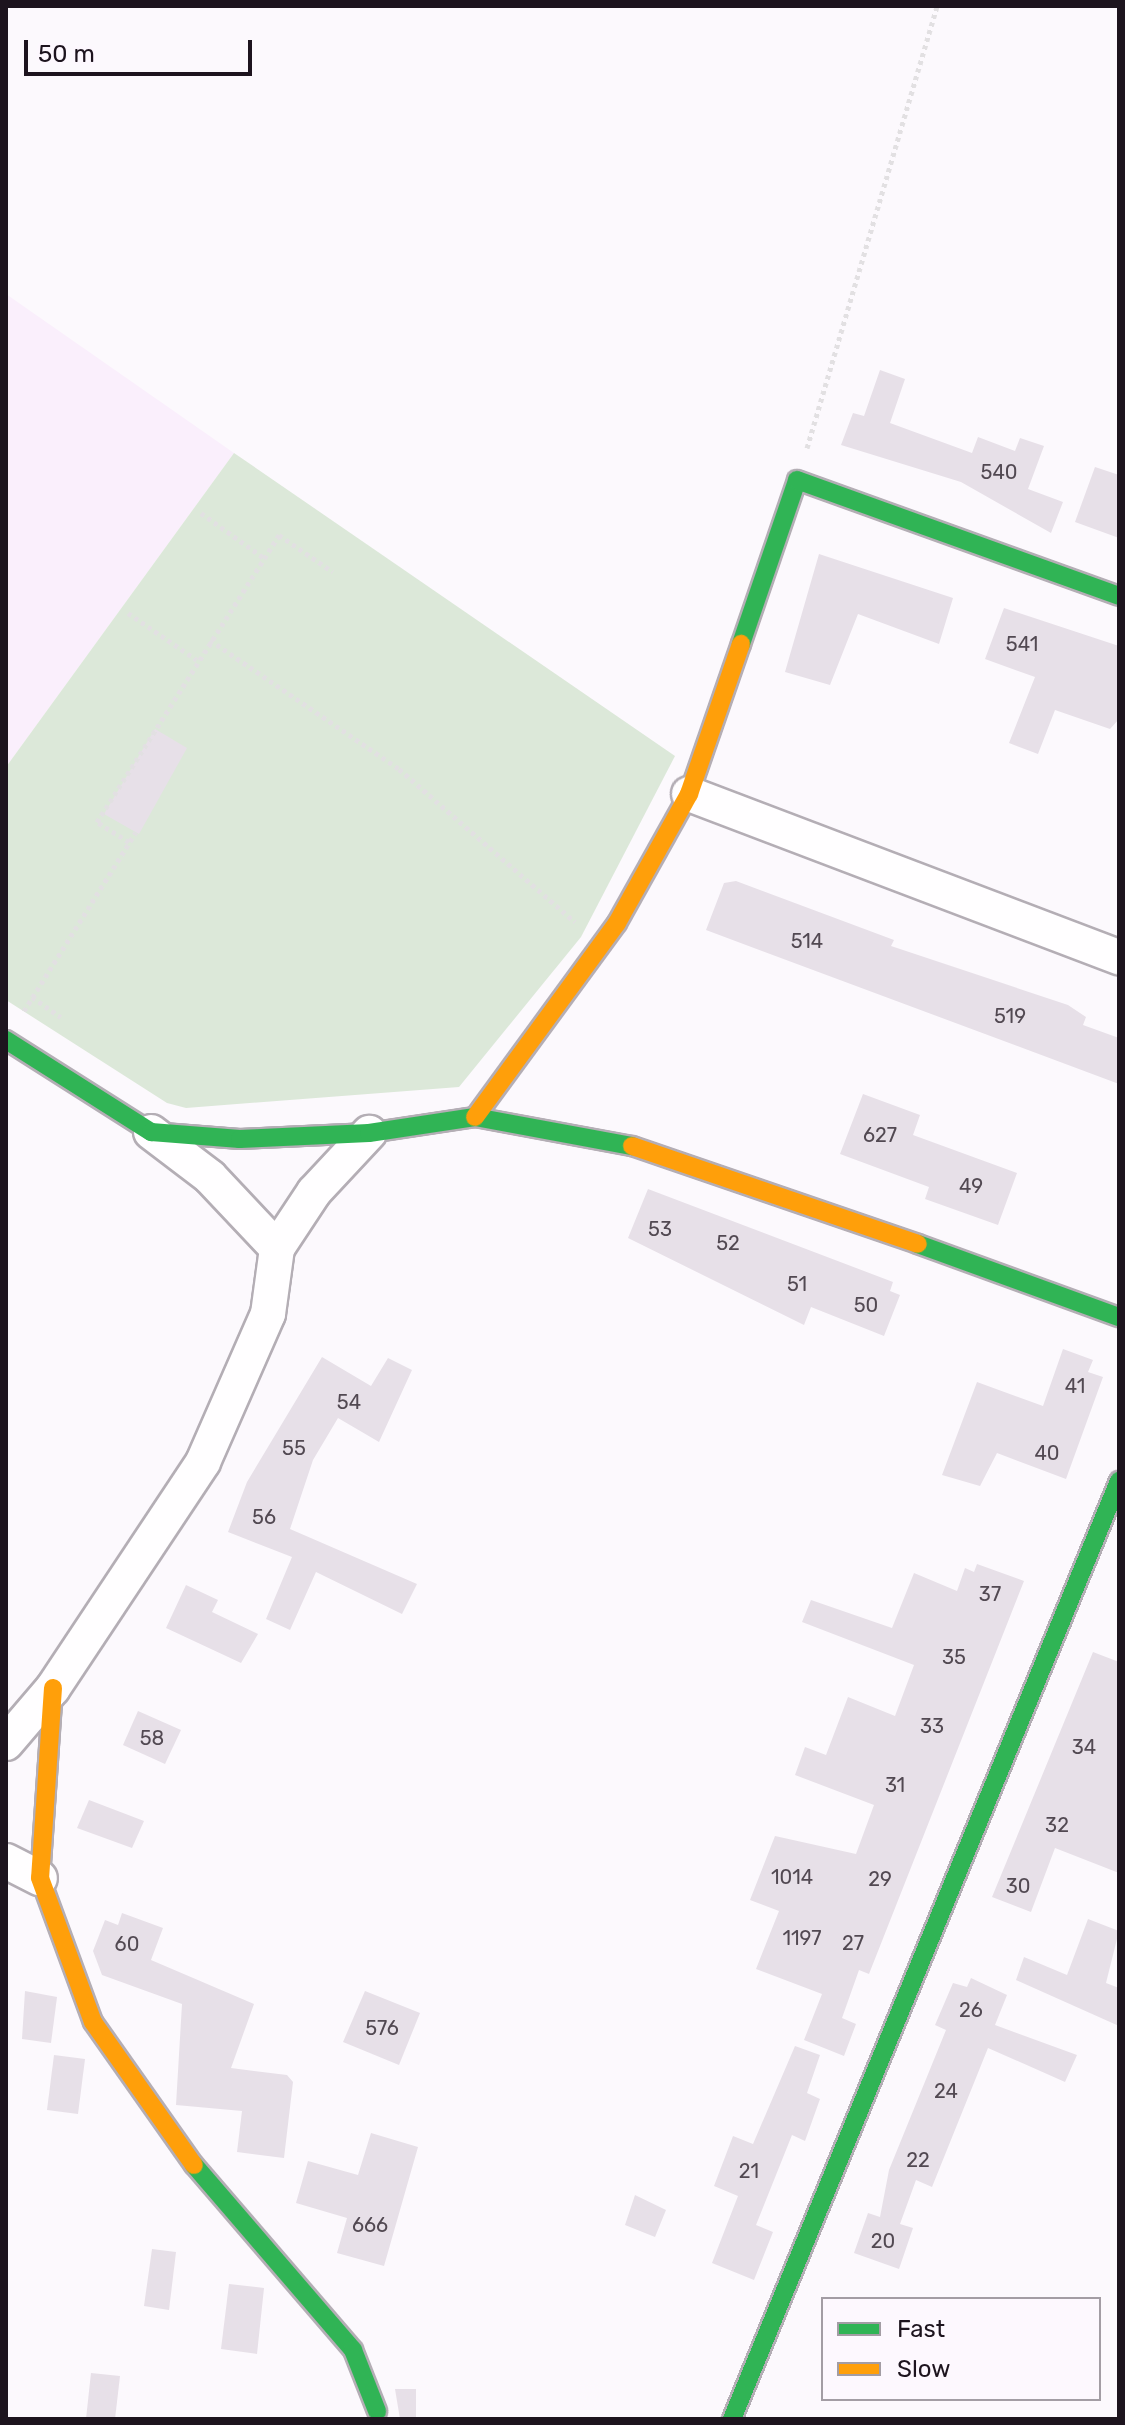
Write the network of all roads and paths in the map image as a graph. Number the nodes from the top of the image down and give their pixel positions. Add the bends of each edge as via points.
1 (937, 6) edge
2 (797, 480) junction
3 (201, 513) dead end
4 (264, 558) junction
5 (333, 572) dead end
6 (1119, 596) edge
7 (128, 613) dead end
8 (210, 640) junction
9 (197, 660) junction
10 (689, 794) junction
11 (136, 832) dead end
12 (129, 842) junction
13 (604, 942) junction
14 (1119, 957) edge
15 (32, 997) junction
16 (61, 1017) dead end
17 (10, 1032) edge
18 (475, 1117) junction
19 (151, 1132) junction
20 (369, 1133) junction
21 (277, 1248) junction
22 (1119, 1317) edge
23 (1119, 1481) edge
24 (53, 1688) junction
25 (6, 1743) edge
26 (6, 1861) edge
27 (40, 1878) junction
28 (377, 2411) dead end
29 (732, 2419) edge

1 - 2 path
2 - 6 street
2 - 10 street
3 - 4 path
4 - 5 path via 279,535
4 - 8 path
7 - 9 path
8 - 9 path
8 - 13 path via 399,769
9 - 12 path via 97,822
10 - 13 street
10 - 14 street
11 - 12 path
12 - 15 path
13 - 18 street
15 - 16 path
15 - 17 path
17 - 19 street
18 - 20 street
18 - 22 street via 566,1128 681,1159
19 - 20 street via 240,1139
19 - 21 street via 210,1177
20 - 21 street via 314,1192
21 - 24 street via 268,1314 203,1462
23 - 29 street
24 - 25 street
24 - 27 street
26 - 27 street
27 - 28 street via 102,2035 160,2126 353,2350

